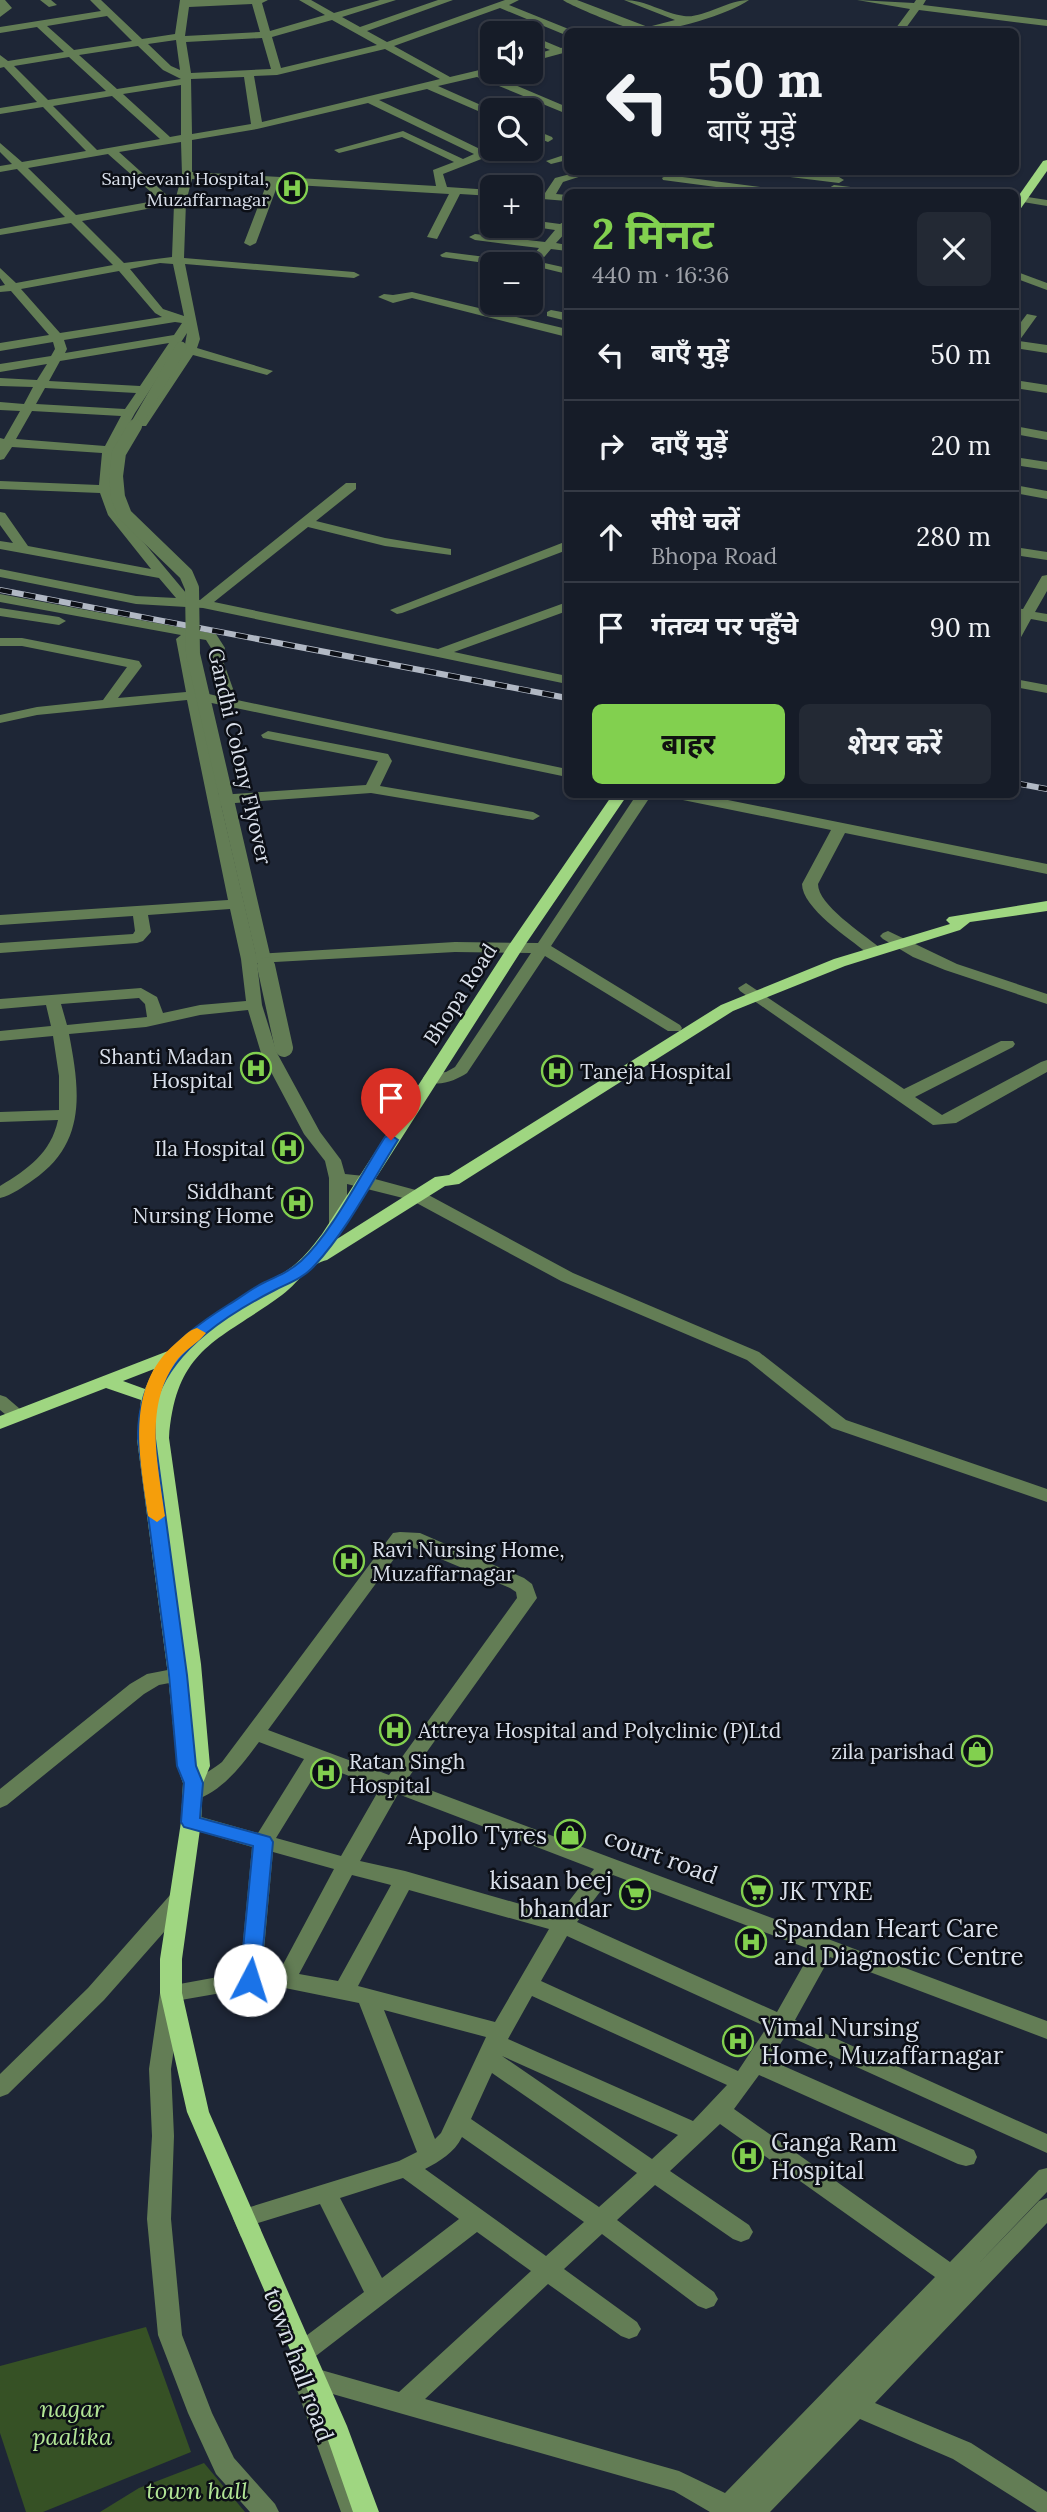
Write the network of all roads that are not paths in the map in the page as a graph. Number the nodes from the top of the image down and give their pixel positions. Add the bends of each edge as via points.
1 (95, 0) edge
2 (304, 0) edge
3 (391, 0) edge
4 (448, 0) edge
5 (514, 0) edge
6 (568, 0) edge
7 (629, 0) edge
8 (744, 0) edge
9 (862, 0) edge
10 (0, 1) edge
11 (259, 1) edge
12 (184, 2) edge
13 (918, 3) edge
14 (500, 5) junction
15 (109, 13) junction
16 (0, 14) edge
17 (333, 18) junction
18 (686, 20) junction
19 (1047, 23) edge
20 (39, 24) junction
21 (636, 28) edge
22 (655, 28) edge
23 (901, 28) edge
24 (0, 30) edge
25 (358, 31) junction
26 (564, 31) edge
27 (266, 35) junction
28 (181, 38) junction
29 (138, 42) junction
30 (543, 43) edge
31 (385, 46) junction
32 (564, 50) edge
33 (73, 53) junction
34 (543, 56) edge
35 (2, 63) edge
36 (277, 72) junction
37 (249, 74) junction
38 (480, 74) edge
39 (186, 79) junction
40 (450, 81) junction
41 (504, 84) edge
42 (430, 86) junction
43 (113, 92) junction
44 (372, 100) junction
45 (46, 103) junction
46 (480, 109) edge
47 (564, 110) edge
48 (0, 111) edge
49 (257, 126) junction
50 (187, 136) junction
51 (543, 137) edge
52 (548, 139) dead end
53 (167, 140) junction
54 (0, 146) edge
55 (1047, 148) edge
56 (110, 150) junction
57 (339, 150) dead end
58 (94, 153) junction
59 (564, 158) edge
60 (551, 162) dead end
61 (464, 163) junction
62 (1047, 163) edge
63 (20, 166) junction
64 (0, 169) edge
65 (187, 175) junction
66 (578, 175) edge
67 (791, 175) edge
68 (667, 178) dead end
69 (273, 181) junction
70 (837, 183) edge
71 (753, 189) edge
72 (857, 189) edge
73 (442, 190) junction
74 (456, 191) junction
75 (480, 192) edge
76 (543, 196) edge
77 (548, 197) junction
78 (1019, 197) edge
79 (564, 198) edge
80 (1019, 198) edge
81 (1019, 200) edge
82 (174, 201) junction
83 (1047, 203) edge
84 (75, 219) junction
85 (543, 224) edge
86 (564, 226) edge
87 (564, 228) edge
88 (0, 232) edge
89 (433, 237) dead end
90 (475, 237) dead end
91 (250, 243) dead end
92 (546, 246) junction
93 (564, 248) edge
94 (542, 252) edge
95 (446, 255) dead end
96 (480, 259) edge
97 (178, 260) junction
98 (122, 267) junction
99 (543, 268) edge
100 (0, 271) edge
101 (564, 271) edge
102 (354, 275) dead end
103 (1019, 276) edge
104 (13, 286) junction
105 (1047, 286) edge
106 (0, 289) edge
107 (384, 298) dead end
108 (551, 314) dead end
109 (564, 316) edge
110 (1031, 316) dead end
111 (182, 320) junction
112 (564, 332) edge
113 (1019, 332) edge
114 (58, 338) junction
115 (182, 345) junction
116 (1019, 345) edge
117 (0, 347) edge
118 (1047, 349) edge
119 (57, 357) junction
120 (0, 368) edge
121 (267, 371) dead end
122 (0, 382) edge
123 (40, 383) junction
124 (1019, 385) edge
125 (1047, 389) edge
126 (145, 390) junction
127 (0, 406) edge
128 (29, 408) junction
129 (129, 413) junction
130 (1019, 431) edge
131 (134, 436) dead end
132 (1047, 436) edge
133 (3, 443) edge
134 (109, 450) junction
135 (0, 456) edge
136 (1019, 462) edge
137 (1047, 466) edge
138 (0, 485) edge
139 (351, 485) dead end
140 (105, 489) junction
141 (1019, 490) edge
142 (1047, 495) edge
143 (0, 516) edge
144 (305, 522) junction
145 (0, 545) edge
146 (564, 546) edge
147 (24, 549) junction
148 (446, 552) dead end
149 (1019, 552) edge
150 (1047, 556) edge
151 (0, 573) edge
152 (164, 575) junction
153 (1047, 579) edge
154 (0, 598) edge
155 (186, 602) junction
156 (202, 604) junction
157 (564, 607) edge
158 (397, 610) dead end
159 (0, 611) edge
160 (1022, 613) edge
161 (1047, 618) edge
162 (183, 639) junction
163 (0, 642) edge
164 (218, 648) junction
165 (435, 653) junction
166 (564, 679) edge
167 (1019, 684) edge
168 (1047, 689) edge
169 (193, 695) junction
170 (231, 703) junction
171 (107, 704) junction
172 (3, 715) edge
173 (268, 735) dead end
174 (564, 772) edge
175 (371, 789) junction
176 (618, 798) edge
177 (642, 798) edge
178 (693, 798) edge
179 (213, 800) junction
180 (533, 816) dead end
181 (840, 828) junction
182 (1047, 869) edge
183 (237, 904) junction
184 (1047, 906) edge
185 (140, 912) junction
186 (0, 920) edge
187 (894, 939) junction
188 (517, 945) junction
189 (869, 947) junction
190 (0, 948) edge
191 (543, 948) junction
192 (249, 959) junction
193 (750, 991) junction
194 (52, 999) junction
195 (1047, 999) edge
196 (0, 1003) edge
197 (254, 1005) junction
198 (155, 1020) junction
199 (674, 1028) junction
200 (61, 1030) junction
201 (0, 1036) edge
202 (1007, 1044) dead end
203 (1047, 1065) edge
204 (431, 1078) junction
205 (902, 1097) junction
206 (300, 1112) junction
207 (68, 1115) junction
208 (0, 1117) edge
209 (338, 1178) junction
210 (364, 1181) junction
211 (441, 1181) junction
212 (0, 1193) edge
213 (417, 1196) junction
214 (338, 1224) junction
215 (308, 1264) junction
216 (181, 1354) junction
217 (106, 1382) junction
218 (156, 1399) junction
219 (0, 1401) edge
220 (18, 1415) junction
221 (0, 1423) edge
222 (1045, 1493) edge
223 (178, 1675) junction
224 (256, 1733) junction
225 (317, 1755) junction
226 (393, 1784) junction
227 (193, 1788) junction
228 (0, 1800) edge
229 (191, 1822) junction
230 (263, 1842) junction
231 (347, 1864) junction
232 (609, 1865) junction
233 (405, 1879) junction
234 (179, 1900) junction
235 (563, 1925) junction
236 (825, 1946) junction
237 (250, 1980) junction
238 (285, 1980) junction
239 (528, 1985) junction
240 (344, 1991) junction
241 (171, 1993) junction
242 (368, 1998) junction
243 (783, 2024) junction
244 (1047, 2030) edge
245 (495, 2044) junction
246 (749, 2074) junction
247 (0, 2088) edge
248 (719, 2111) junction
249 (458, 2122) junction
250 (696, 2133) junction
251 (1047, 2144) edge
252 (430, 2157) junction
253 (966, 2157) dead end
254 (406, 2168) junction
255 (656, 2171) junction
256 (1047, 2177) edge
257 (326, 2193) junction
258 (1047, 2208) edge
259 (245, 2218) junction
260 (477, 2219) junction
261 (601, 2221) junction
262 (741, 2232) dead end
263 (548, 2270) junction
264 (962, 2282) junction
265 (378, 2295) junction
266 (706, 2299) dead end
267 (628, 2329) dead end
268 (303, 2352) junction
269 (314, 2378) junction
270 (834, 2396) junction
271 (403, 2404) junction
272 (858, 2406) junction
273 (1047, 2505) edge
274 (726, 2511) edge
275 (266, 2512) edge
276 (354, 2512) edge
277 (366, 2512) edge
278 (754, 2512) edge

1 - 15 street
2 - 17 street
3 - 17 street
4 - 25 street
5 - 14 street
6 - 21 street
7 - 18 street
8 - 18 street
9 - 13 street
10 - 16 street via 7,8
11 - 12 street
11 - 27 street
12 - 28 street
13 - 19 street
13 - 23 street
14 - 26 street
14 - 31 street
15 - 20 street
15 - 29 street
17 - 25 street
17 - 27 street
18 - 22 street
20 - 24 street
20 - 33 street
25 - 31 street
27 - 28 street
27 - 36 street
28 - 29 street
28 - 39 street
29 - 33 street
29 - 39 street
30 - 32 street
31 - 36 street
31 - 40 street
32 - 34 street
33 - 35 street
33 - 43 street
35 - 45 street
36 - 37 street
37 - 39 street
37 - 49 street
38 - 40 street
39 - 43 street
39 - 50 street
40 - 42 street
41 - 47 street
42 - 44 street
42 - 46 street
43 - 45 street
43 - 53 street
44 - 49 street
44 - 61 street via 479,151 479,157
45 - 48 street
45 - 58 street
49 - 50 street
50 - 53 street
50 - 65 street
51 - 52 street
53 - 56 street
54 - 63 street
55 - 78 main road
56 - 58 street
56 - 82 street
57 - 61 street via 403,134
58 - 63 street
59 - 60 street
61 - 73 street via 437,172
62 - 80 main road
63 - 64 street
63 - 84 street
65 - 69 street
65 - 82 street
66 - 77 street via 559,180
67 - 70 street
68 - 71 street
69 - 73 street
69 - 91 street
70 - 72 street
73 - 74 street
74 - 75 street
74 - 89 street
76 - 77 street
77 - 79 street
81 - 83 street
82 - 84 street
82 - 97 street
84 - 88 street
84 - 98 street
85 - 86 street
87 - 92 street
90 - 92 street
92 - 93 street
92 - 94 street
95 - 96 street
97 - 98 street
97 - 102 street
97 - 111 street
98 - 104 street
98 - 111 street via 159,311
99 - 101 street
100 - 104 street
103 - 105 street
104 - 106 street
104 - 114 street
107 - 112 street via 412,295
108 - 109 street
110 - 113 street
111 - 114 street
111 - 115 street
111 - 115 street via 194,339
114 - 117 street
114 - 119 street via 61,349
115 - 119 street
115 - 121 street
115 - 126 street
115 - 131 street
115 - 206 street, Gandhi Colony Flyover, bridge via 119,453 118,497 125,515 186,574 192,588 193,654
116 - 118 street
119 - 120 street
119 - 123 street
122 - 123 street
123 - 126 street
123 - 128 street
124 - 125 street
126 - 129 street
127 - 128 street
128 - 129 street
128 - 133 street
129 - 134 street
130 - 132 street
133 - 134 street
133 - 135 street
134 - 140 street
136 - 137 street
138 - 140 street
139 - 144 street
140 - 152 street via 114,515
141 - 142 street
143 - 147 street
144 - 148 street
144 - 156 street
145 - 147 street
146 - 158 street
147 - 152 street
149 - 150 street
151 - 155 street via 109,596
152 - 155 street
153 - 160 street
154 - 164 street via 211,637
155 - 156 street
156 - 165 street
157 - 165 street
159 - 162 street
160 - 161 street
162 - 164 street
162 - 169 street
163 - 171 street via 22,642 134,664
164 - 170 street via 215,658
165 - 166 street
167 - 168 street
169 - 170 street
169 - 171 street
169 - 179 street
170 - 174 street
171 - 172 street
173 - 175 street via 383,757
175 - 179 street
175 - 180 street
176 - 188 main road, Bhopa Road
177 - 191 street
178 - 181 street
179 - 183 street
181 - 182 street
181 - 189 street via 810,884 810,893
183 - 185 street
183 - 192 street
184 - 187 main road via 964,920 955,927
185 - 186 street
185 - 190 street via 143,932 137,938
187 - 189 main road
187 - 195 street via 951,967
188 - 191 street
188 - 192 street
188 - 204 main road, Bhopa Road
189 - 193 main road
191 - 199 street
191 - 204 street via 461,1070 450,1077
192 - 197 street
193 - 199 main road
193 - 205 street
193 - 211 main road via 453,1180
194 - 196 street
194 - 198 street via 141,993 154,1004
194 - 200 street
197 - 198 street
197 - 206 street via 269,1053
198 - 200 street
199 - 211 main road via 444,1173
200 - 201 street
200 - 207 street
202 - 205 street
203 - 205 street via 943,1121
204 - 210 main road, Bhopa Road
206 - 209 street via 333,1160
207 - 208 street
207 - 212 street via 63,1137 44,1164
209 - 210 street
209 - 214 street
210 - 213 street
210 - 214 main road, Bhopa Road
211 - 213 main road
213 - 215 main road
213 - 222 street via 566,1277 753,1356 839,1424
214 - 215 main road, Bhopa Road
215 - 216 main road, Bhopa Road via 279,1289
216 - 217 main road
216 - 218 main road
217 - 218 main road
217 - 220 main road
218 - 223 main road via 146,1439
218 - 227 main road via 198,1726 200,1766
219 - 220 street
220 - 221 main road
223 - 227 main road
223 - 228 street via 154,1679 137,1689
224 - 225 street, court road
224 - 226 street via 396,1542 406,1536 413,1538 517,1583 527,1598
224 - 227 street via 216,1779
225 - 226 street, court road
225 - 230 street
226 - 231 street
226 - 232 street, court road
227 - 229 main road
229 - 230 street
229 - 234 main road
230 - 231 street
230 - 237 street
231 - 233 street
231 - 238 street
232 - 235 street
232 - 236 street, court road
233 - 235 street
233 - 240 street
234 - 241 main road
234 - 247 street via 96,1994
235 - 239 street
235 - 243 street
236 - 243 street
236 - 244 street, court road
237 - 238 street
237 - 241 street
238 - 240 street
239 - 245 street
239 - 246 street
240 - 242 street
241 - 259 main road via 198,2112
241 - 275 street via 160,2069 159,2219 170,2335 225,2466
242 - 245 street
242 - 252 street
243 - 246 street
243 - 251 street
245 - 249 street
245 - 250 street
245 - 255 street
246 - 248 street
246 - 253 street
248 - 250 street
248 - 264 street
249 - 252 street via 450,2139
249 - 261 street
250 - 255 street
252 - 254 street
254 - 257 street
254 - 260 street
255 - 261 street
255 - 262 street
256 - 264 street
257 - 259 street
257 - 265 street
258 - 264 street
259 - 268 main road
259 - 276 street, town hall road
260 - 263 street
260 - 265 street
261 - 263 street
261 - 266 street
263 - 267 street
263 - 271 street
264 - 270 street
264 - 272 street
265 - 268 street
268 - 269 main road
269 - 271 street
269 - 277 main road
270 - 272 street
270 - 274 street
271 - 274 street via 679,2482
272 - 273 street via 962,2451
272 - 278 street

